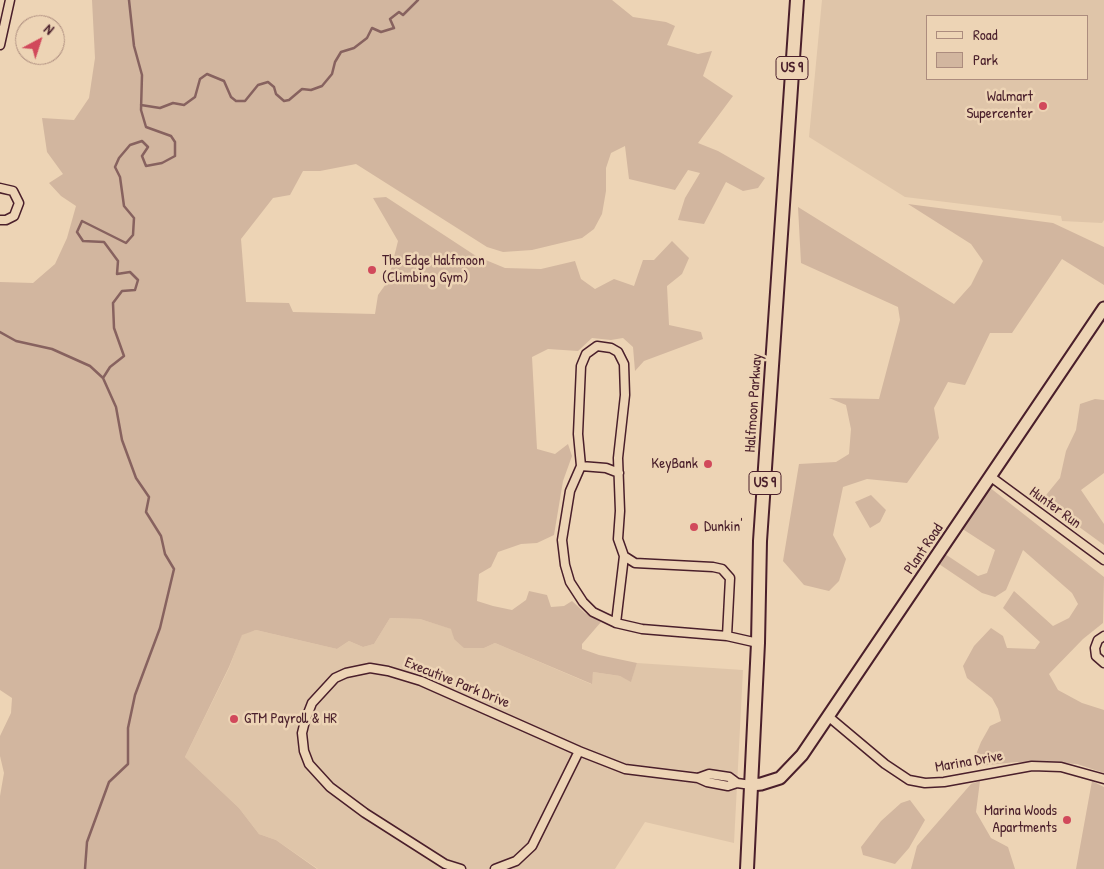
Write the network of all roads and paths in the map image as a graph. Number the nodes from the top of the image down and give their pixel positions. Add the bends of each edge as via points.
1 (10, 0) edge
2 (797, 0) edge
3 (0, 45) edge
4 (0, 188) edge
5 (0, 220) edge
6 (1104, 308) edge
7 (581, 466) junction
8 (619, 473) junction
9 (991, 476) junction
10 (624, 556) junction
11 (1104, 560) edge
12 (616, 623) junction
13 (727, 636) junction
14 (1104, 636) edge
15 (758, 643) junction
16 (1104, 663) edge
17 (829, 717) junction
18 (579, 751) junction
19 (1104, 779) edge
20 (751, 784) junction
21 (461, 869) edge
22 (495, 869) edge
23 (747, 869) edge

1 - 3 street
2 - 15 main road, Halfmoon Parkway / US 9 via 760,542
4 - 5 street via 13,191 20,203 14,216
6 - 9 street, Plant Road
7 - 8 street via 606,468
7 - 8 street via 578,434 581,366 592,347 611,348 618,352 624,364
7 - 12 street via 564,517 565,565 570,582 583,602 600,617
8 - 10 street via 618,539
9 - 11 street, Hunter Run
9 - 17 street, Plant Road
10 - 12 street
10 - 13 street via 635,563 722,569 730,578
12 - 13 street via 642,629
13 - 15 street
14 - 16 street via 1095,648 1096,656
15 - 20 main road, Halfmoon Parkway / US 9
17 - 19 street, Marina Drive via 909,780 944,782 1032,766 1061,767
17 - 20 street, Plant Road via 787,772 773,781
18 - 20 street, Executive Park Drive via 625,769 698,778 728,786
18 - 21 street, Executive Park Drive via 421,681 388,671 357,670 328,684 312,703 305,721 302,733 308,764 330,787 365,812 444,864
18 - 22 street via 532,846 516,860
20 - 23 main road, Halfmoon Parkway / US 9

